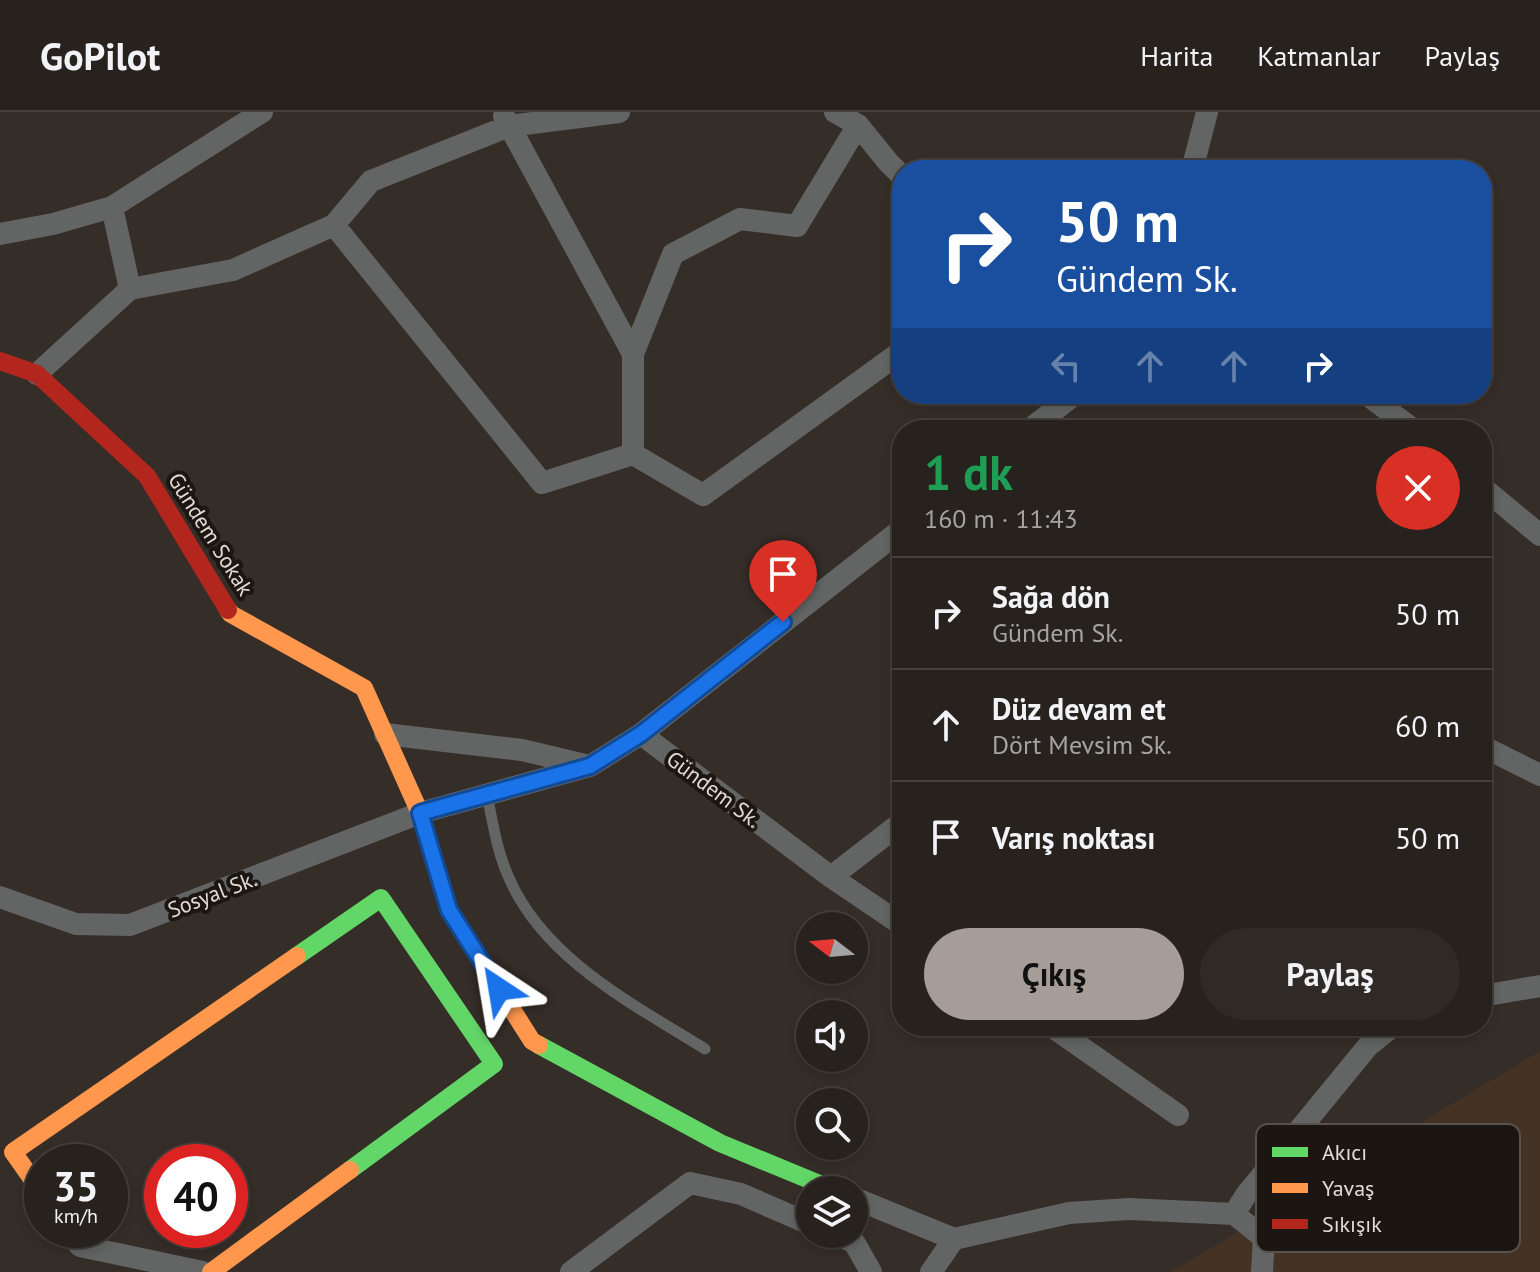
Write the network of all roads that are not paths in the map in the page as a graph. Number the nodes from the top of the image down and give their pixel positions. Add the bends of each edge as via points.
1 (262, 112) edge
2 (619, 112) edge
3 (835, 112) edge
4 (1207, 112) edge
5 (506, 119) edge
6 (858, 125) junction
7 (1195, 160) edge
8 (892, 166) edge
9 (112, 207) junction
10 (334, 225) junction
11 (0, 234) edge
12 (130, 289) junction
13 (633, 354) junction
14 (892, 358) edge
15 (0, 361) edge
16 (37, 374) junction
17 (1062, 404) edge
18 (1379, 404) edge
19 (1042, 420) edge
20 (1399, 420) edge
21 (633, 454) junction
22 (1492, 495) edge
23 (1540, 535) edge
24 (892, 537) edge
25 (385, 734) junction
26 (641, 734) junction
27 (1492, 751) edge
28 (590, 766) junction
29 (1540, 775) edge
30 (487, 795) junction
31 (420, 813) junction
32 (892, 830) edge
33 (831, 877) junction
34 (0, 897) edge
35 (892, 918) edge
36 (1540, 986) edge
37 (1492, 994) edge
38 (1065, 1036) edge
39 (1380, 1036) edge
40 (705, 1049) dead end
41 (1178, 1115) dead end
42 (1304, 1124) edge
43 (24, 1144) edge
44 (25, 1144) edge
45 (24, 1168) edge
46 (800, 1176) edge
47 (1256, 1183) edge
48 (868, 1204) edge
49 (1234, 1214) junction
50 (796, 1218) edge
51 (1256, 1232) edge
52 (954, 1239) junction
53 (89, 1248) edge
54 (857, 1248) edge
55 (1263, 1252) edge
56 (203, 1272) edge
57 (211, 1272) edge
58 (571, 1272) edge
59 (871, 1272) edge
60 (931, 1272) edge
61 (1262, 1272) edge

1 - 9 street
2 - 5 street
3 - 6 street
4 - 7 street
5 - 10 street via 371,181
5 - 13 street
6 - 8 street
6 - 13 street via 797,226 740,219 673,254
9 - 11 street
9 - 12 street
10 - 12 street via 233,270
10 - 21 street via 542,483
12 - 16 street
13 - 21 street
14 - 21 street via 703,495
15 - 16 street, Gündem Sokak
16 - 25 street, Gündem Sokak via 147,476 231,614 364,688
17 - 19 street
18 - 20 street
22 - 23 street
24 - 26 street
25 - 28 street via 522,750
25 - 31 street, Gündem Sokak
26 - 28 street
26 - 33 street, Gündem Sk.
27 - 29 street
28 - 30 street
30 - 31 street
30 - 40 lane via 508,876 550,941 616,994
31 - 34 street, Sosyal Sk. via 130,925 76,924
31 - 46 street, Gündem Sokak via 449,910 532,1041 720,1143
32 - 33 street
33 - 35 street, Gündem Sk.
36 - 37 street
38 - 41 street
39 - 42 street
43 - 45 street via 13,1152
44 - 57 street via 381,898 494,1064
47 - 49 street
48 - 52 street
49 - 51 street
49 - 52 street via 1129,1209 1069,1213
50 - 58 street via 741,1194 690,1183
52 - 60 street
53 - 56 street
54 - 59 street
55 - 61 street

